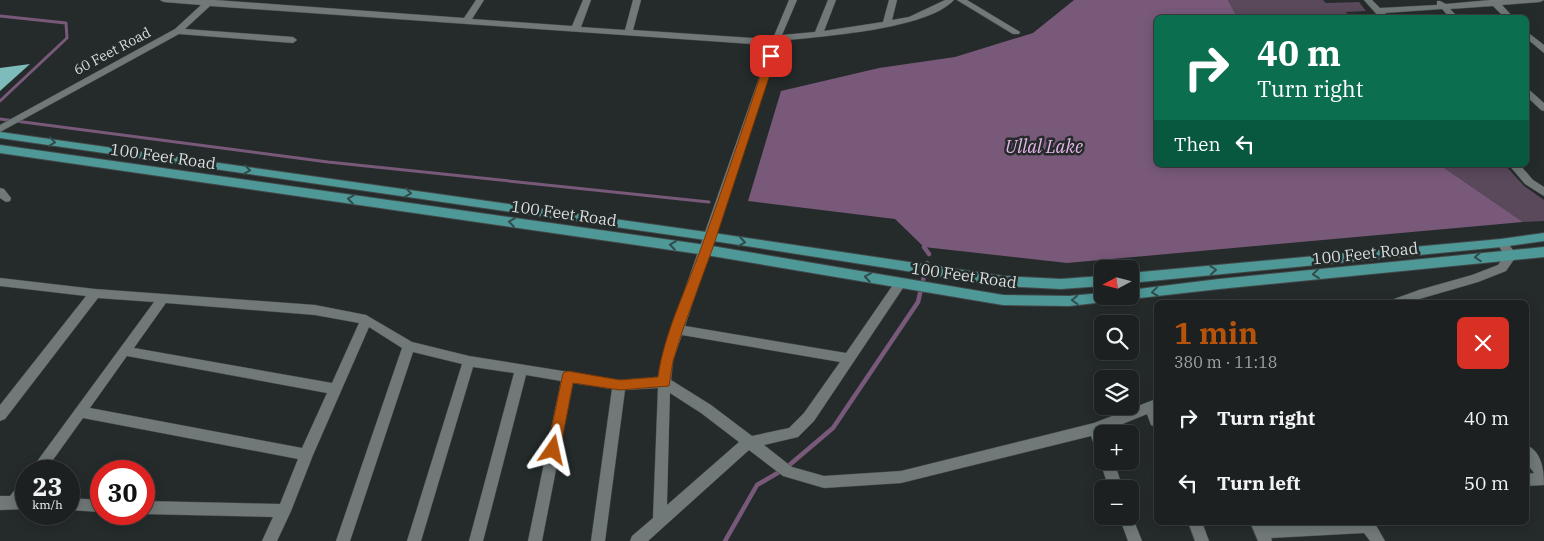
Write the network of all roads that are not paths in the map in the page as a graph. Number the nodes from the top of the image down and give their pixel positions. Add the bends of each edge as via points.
1 (164, 0) edge
2 (480, 0) edge
3 (587, 0) edge
4 (637, 0) edge
5 (793, 0) edge
6 (832, 0) edge
7 (893, 0) edge
8 (950, 0) edge
9 (961, 0) edge
10 (1368, 0) edge
11 (1437, 0) edge
12 (1536, 0) edge
13 (1540, 0) edge
14 (210, 1) edge
15 (1493, 2) edge
16 (1444, 6) junction
17 (1544, 8) edge
18 (1381, 14) edge
19 (1452, 15) edge
20 (1507, 15) edge
21 (466, 21) junction
22 (887, 22) junction
23 (575, 30) junction
24 (178, 31) junction
25 (1016, 32) dead end
26 (628, 33) junction
27 (818, 34) junction
28 (1529, 36) edge
29 (777, 38) junction
30 (293, 40) dead end
31 (1544, 50) edge
32 (1529, 93) edge
33 (1544, 108) edge
34 (1, 134) edge
35 (0, 149) edge
36 (1516, 167) edge
37 (1544, 192) edge
38 (710, 237) junction
39 (1544, 237) edge
40 (1501, 243) junction
41 (706, 250) junction
42 (1544, 252) edge
43 (1511, 255) junction
44 (1139, 277) edge
45 (0, 282) edge
46 (901, 282) junction
47 (1094, 282) edge
48 (95, 293) junction
49 (1139, 294) edge
50 (162, 298) junction
51 (1422, 298) edge
52 (1094, 299) edge
53 (366, 320) junction
54 (676, 329) junction
55 (410, 346) junction
56 (124, 351) junction
57 (850, 359) junction
58 (469, 361) junction
59 (521, 371) junction
60 (568, 376) junction
61 (664, 382) junction
62 (620, 385) junction
63 (335, 389) junction
64 (1154, 406) edge
65 (82, 412) junction
66 (0, 415) edge
67 (1105, 425) edge
68 (1094, 429) edge
69 (748, 443) junction
70 (306, 455) junction
71 (1529, 456) edge
72 (45, 460) edge
73 (1544, 478) edge
74 (1529, 480) edge
75 (155, 507) edge
76 (284, 511) junction
77 (660, 520) junction
78 (1129, 525) edge
79 (1196, 525) edge
80 (1353, 525) edge
81 (1367, 525) edge
82 (1261, 532) edge
83 (269, 541) edge
84 (343, 541) edge
85 (414, 541) edge
86 (476, 541) edge
87 (535, 541) edge
88 (598, 541) edge
89 (638, 541) edge
90 (1135, 541) edge
91 (1202, 541) edge
92 (1378, 541) edge

1 - 14 street
2 - 21 street
3 - 23 street
4 - 26 street
5 - 29 street
6 - 27 street
7 - 22 street
8 - 22 street via 911,19
9 - 25 street
10 - 18 street
11 - 16 street
12 - 13 street
12 - 15 street
12 - 17 street
14 - 21 street
14 - 24 street, 60 Feet Road
15 - 16 street
15 - 20 street
16 - 18 street
16 - 19 street
21 - 23 street
22 - 27 street
23 - 26 street
24 - 30 street
24 - 34 street, 60 Feet Road via 14,122
26 - 29 street via 752,41
27 - 29 street
28 - 31 street
29 - 38 street
32 - 33 street
34 -> 38 main road, 100 Feet Road
41 -> 35 main road, 100 Feet Road
36 - 37 street
38 - 41 street
38 -> 47 main road, 100 Feet Road via 1003,281 1061,284
39 - 40 main road, 100 Feet Road
40 - 43 street
44 -> 40 main road, 100 Feet Road
46 -> 41 main road, 100 Feet Road
41 - 54 street
42 - 43 main road, 100 Feet Road
43 -> 49 main road, 100 Feet Road
43 - 51 street via 1502,268
45 - 48 street
52 -> 46 main road, 100 Feet Road via 1003,300
46 - 57 street
48 - 50 street
48 - 66 street
50 - 53 street via 315,310
50 - 56 street
53 - 55 street
53 - 63 street
54 - 57 street
54 - 61 street
55 - 58 street
55 - 84 street
56 - 63 street
56 - 65 street
57 - 69 street via 809,417 793,433
58 - 59 street
58 - 85 street
59 - 60 street
59 - 86 street
60 - 62 street
60 - 87 street
61 - 62 street
61 - 69 street via 706,409
61 - 77 street
62 - 88 street
63 - 70 street
64 - 67 street
65 - 70 street
65 - 72 street
68 - 69 street via 901,477 824,482 788,472
69 - 77 street
70 - 76 street
71 - 73 street
73 - 74 street
75 - 76 street
76 - 83 street
77 - 89 street
78 - 90 street
79 - 91 street
80 - 82 street
81 - 92 street

